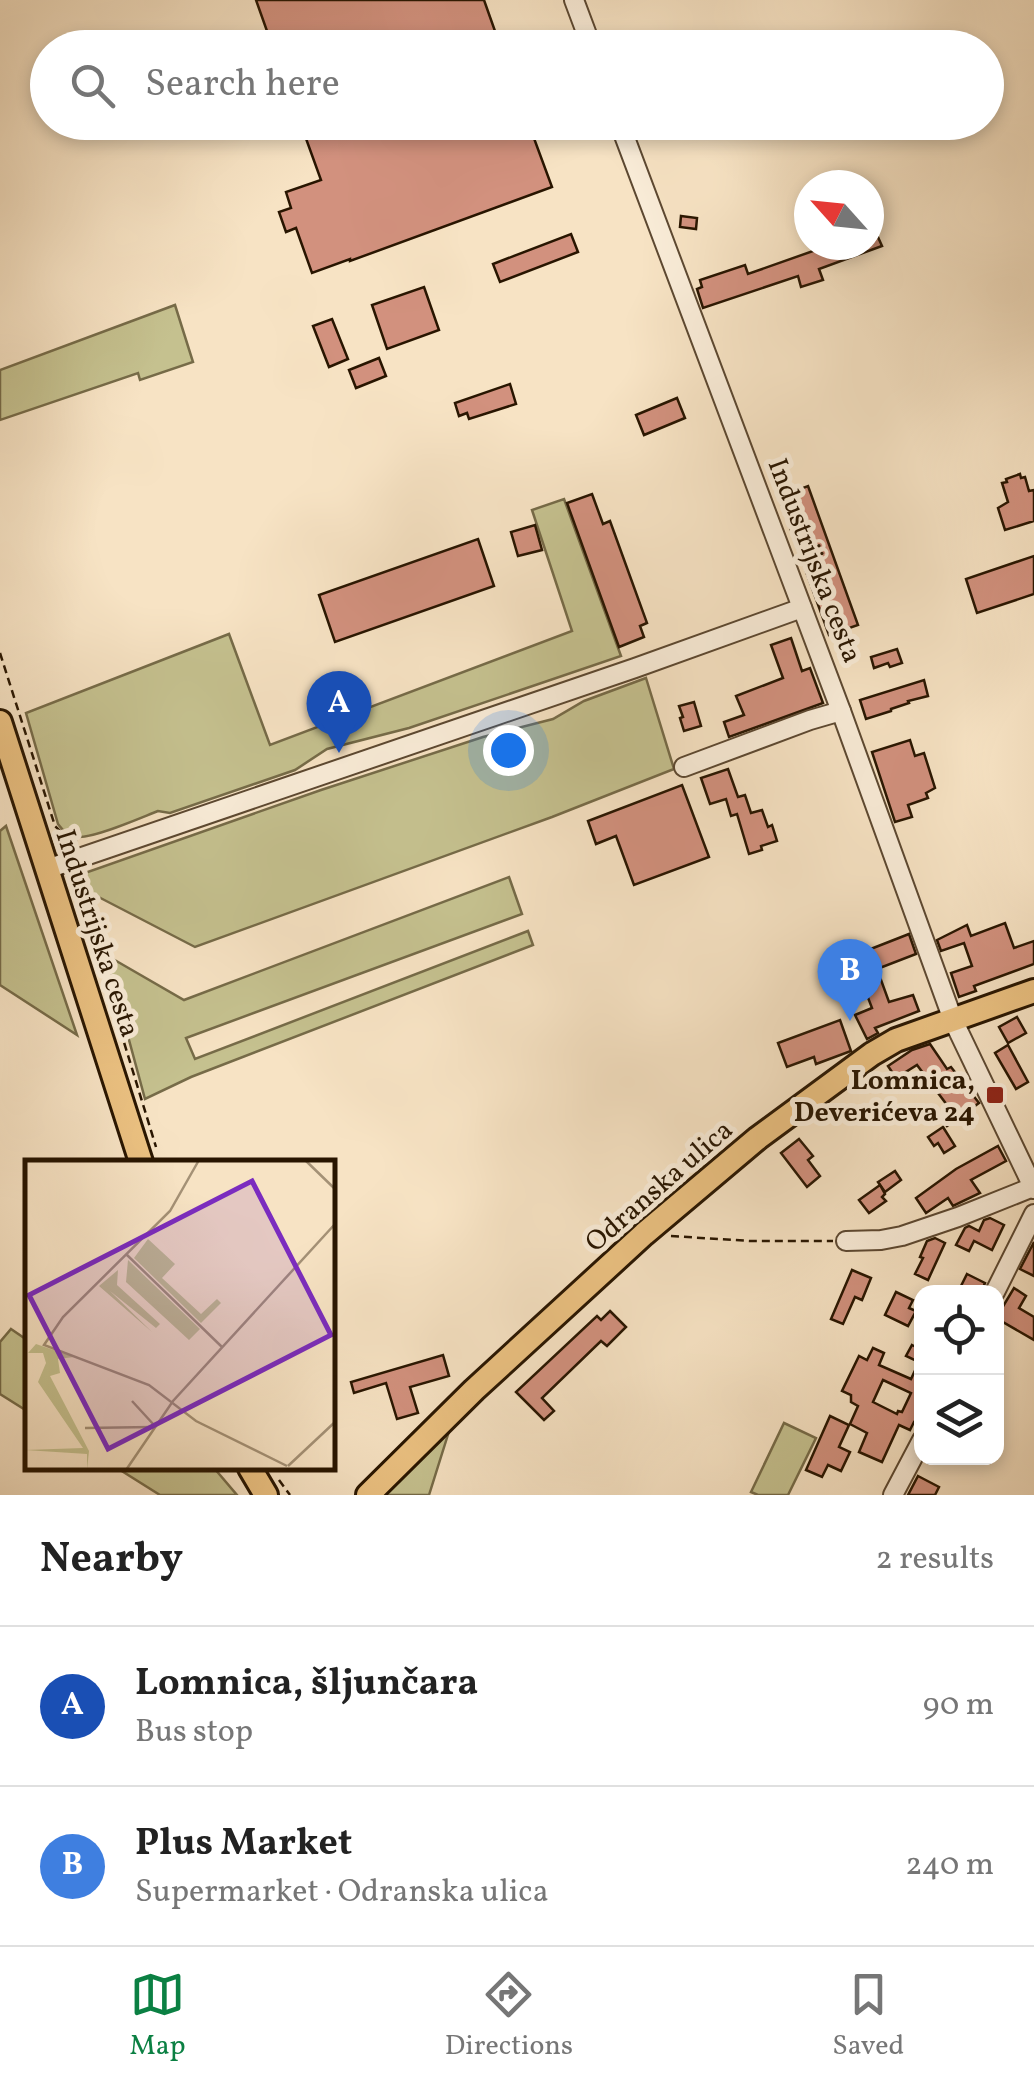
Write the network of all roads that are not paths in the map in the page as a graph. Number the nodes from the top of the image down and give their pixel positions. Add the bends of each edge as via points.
1 (574, 0) edge
2 (585, 30) edge
3 (627, 140) edge
4 (802, 608) junction
5 (841, 711) junction
6 (0, 722) edge
7 (684, 766) dead end
8 (47, 869) junction
9 (1034, 991) edge
10 (953, 1020) junction
11 (148, 1154) edge
12 (1034, 1188) edge
13 (1034, 1214) edge
14 (846, 1240) road end
15 (998, 1285) edge
16 (914, 1455) edge
17 (251, 1470) edge
18 (266, 1495) edge
19 (368, 1495) edge
20 (893, 1495) edge

1 - 2 street
3 - 4 street, Industrijska cesta
4 - 5 street, Industrijska cesta
4 - 8 street
5 - 7 street
5 - 10 street, Industrijska cesta
6 - 8 main road, Industrijska cesta
8 - 11 main road, Industrijska cesta
9 - 10 main road, Odranska ulica
10 - 12 street, Industrijska cesta
10 - 19 main road, Odranska ulica via 872,1054 758,1138 644,1234
12 - 14 street via 902,1236
13 - 15 street
16 - 20 street
17 - 18 main road

